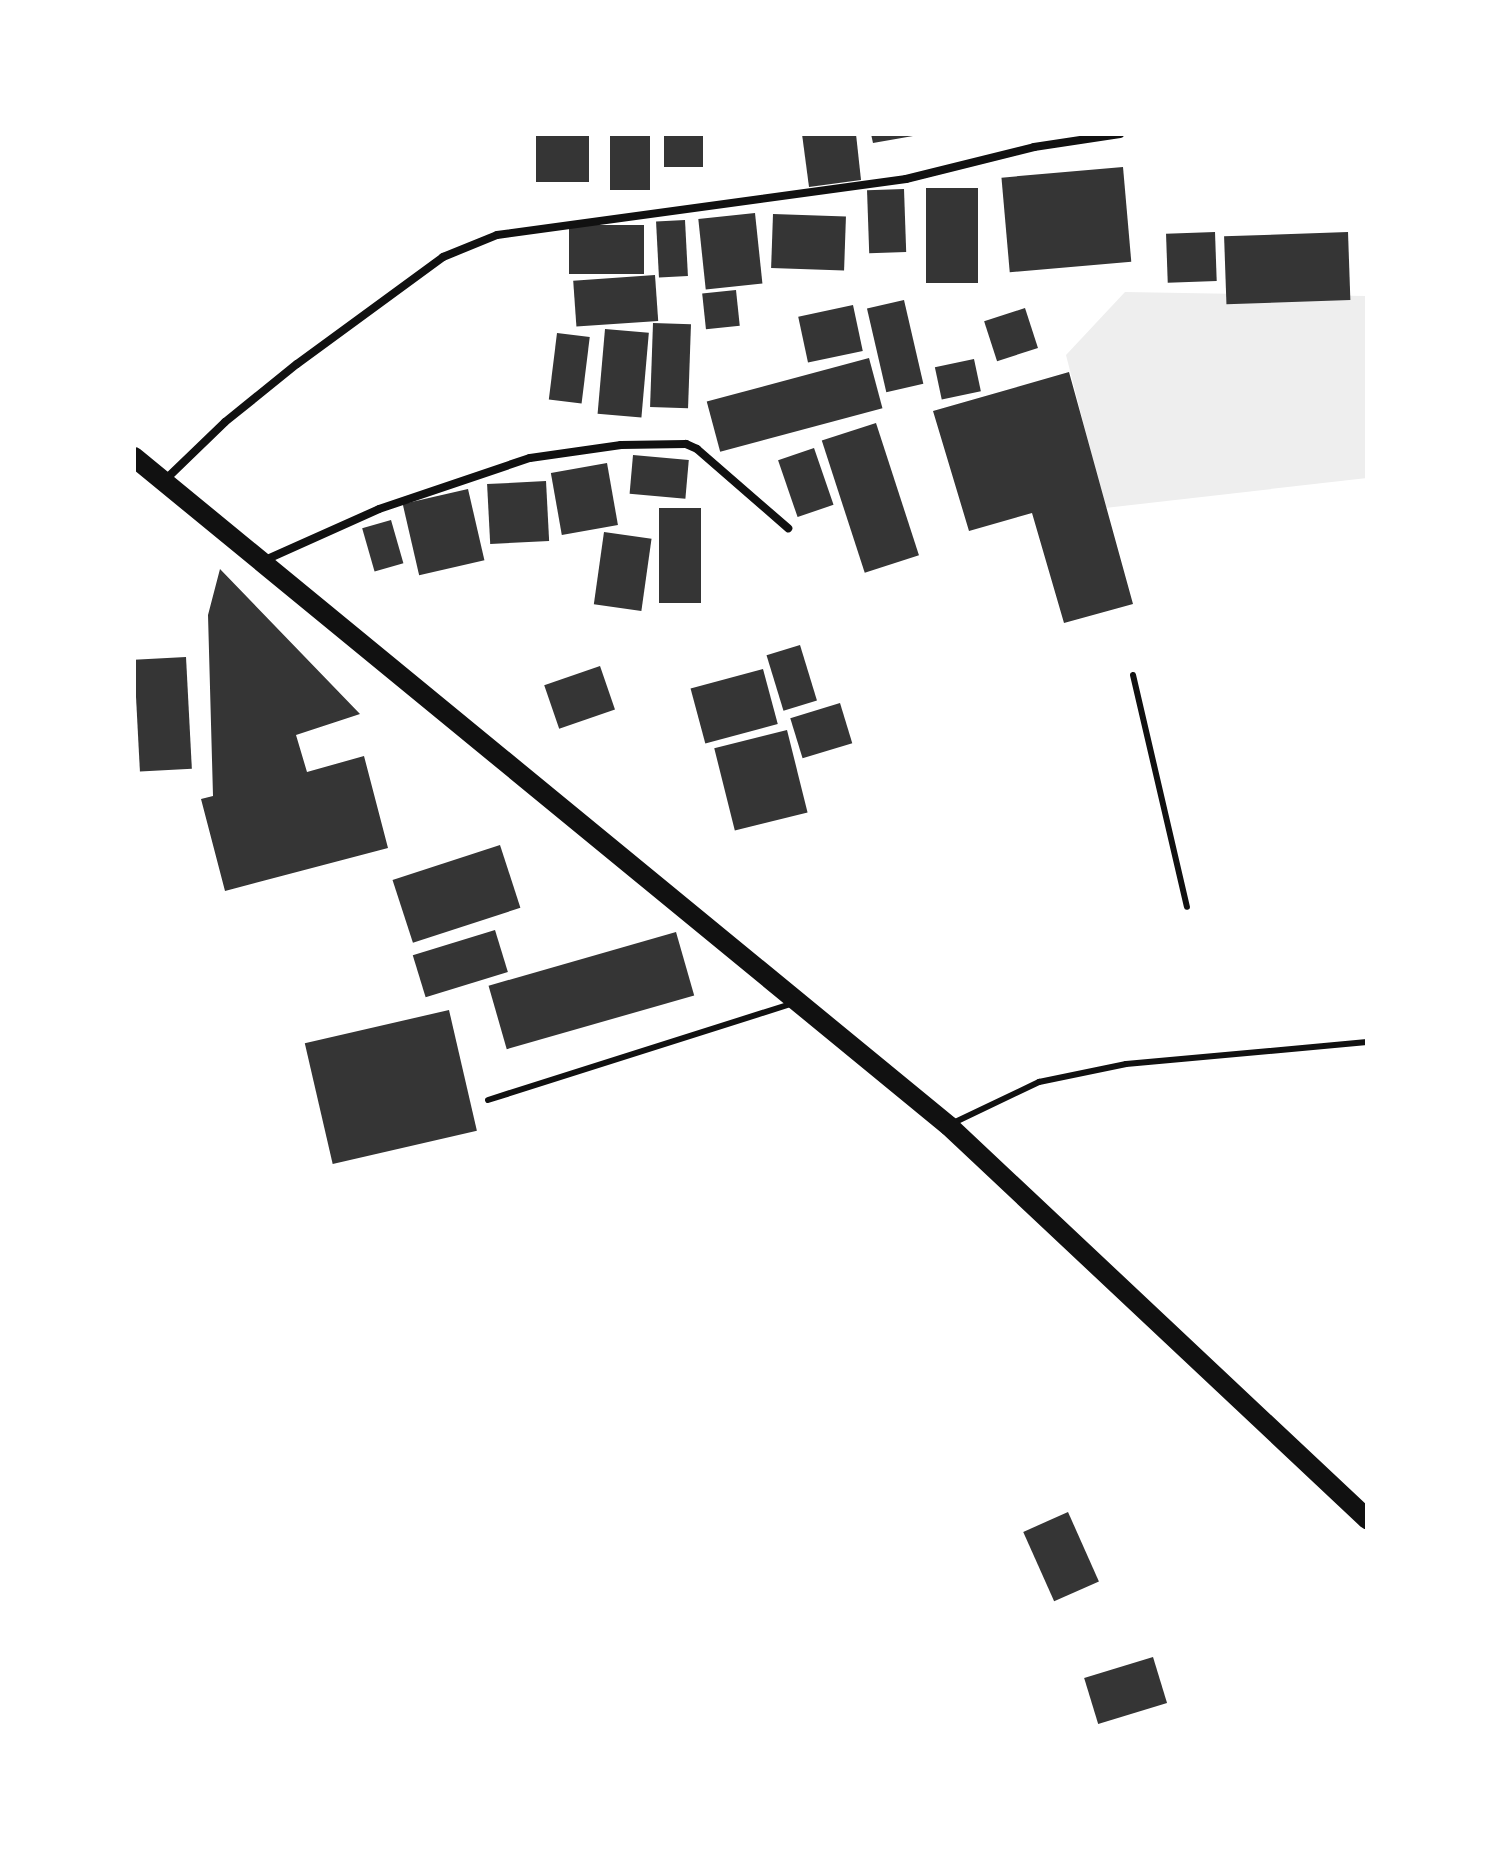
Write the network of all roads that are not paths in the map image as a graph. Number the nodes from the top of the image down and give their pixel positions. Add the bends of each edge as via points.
1 (1120, 134) edge
2 (134, 457) edge
3 (164, 481) junction
4 (788, 528) dead end
5 (262, 561) junction
6 (1133, 675) dead end
7 (1187, 907) dead end
8 (799, 1001) junction
9 (1367, 1042) edge
10 (488, 1100) dead end
11 (949, 1126) junction
12 (1367, 1519) edge

1 - 3 street via 1034,147 906,179 497,235 443,257 297,364 225,422
2 - 3 main road
3 - 5 main road
4 - 5 street via 697,449 686,444 621,445 530,458 379,509
5 - 8 main road
6 - 7 lane
8 - 10 lane
8 - 11 main road
9 - 11 lane via 1126,1064 1039,1082
11 - 12 main road

